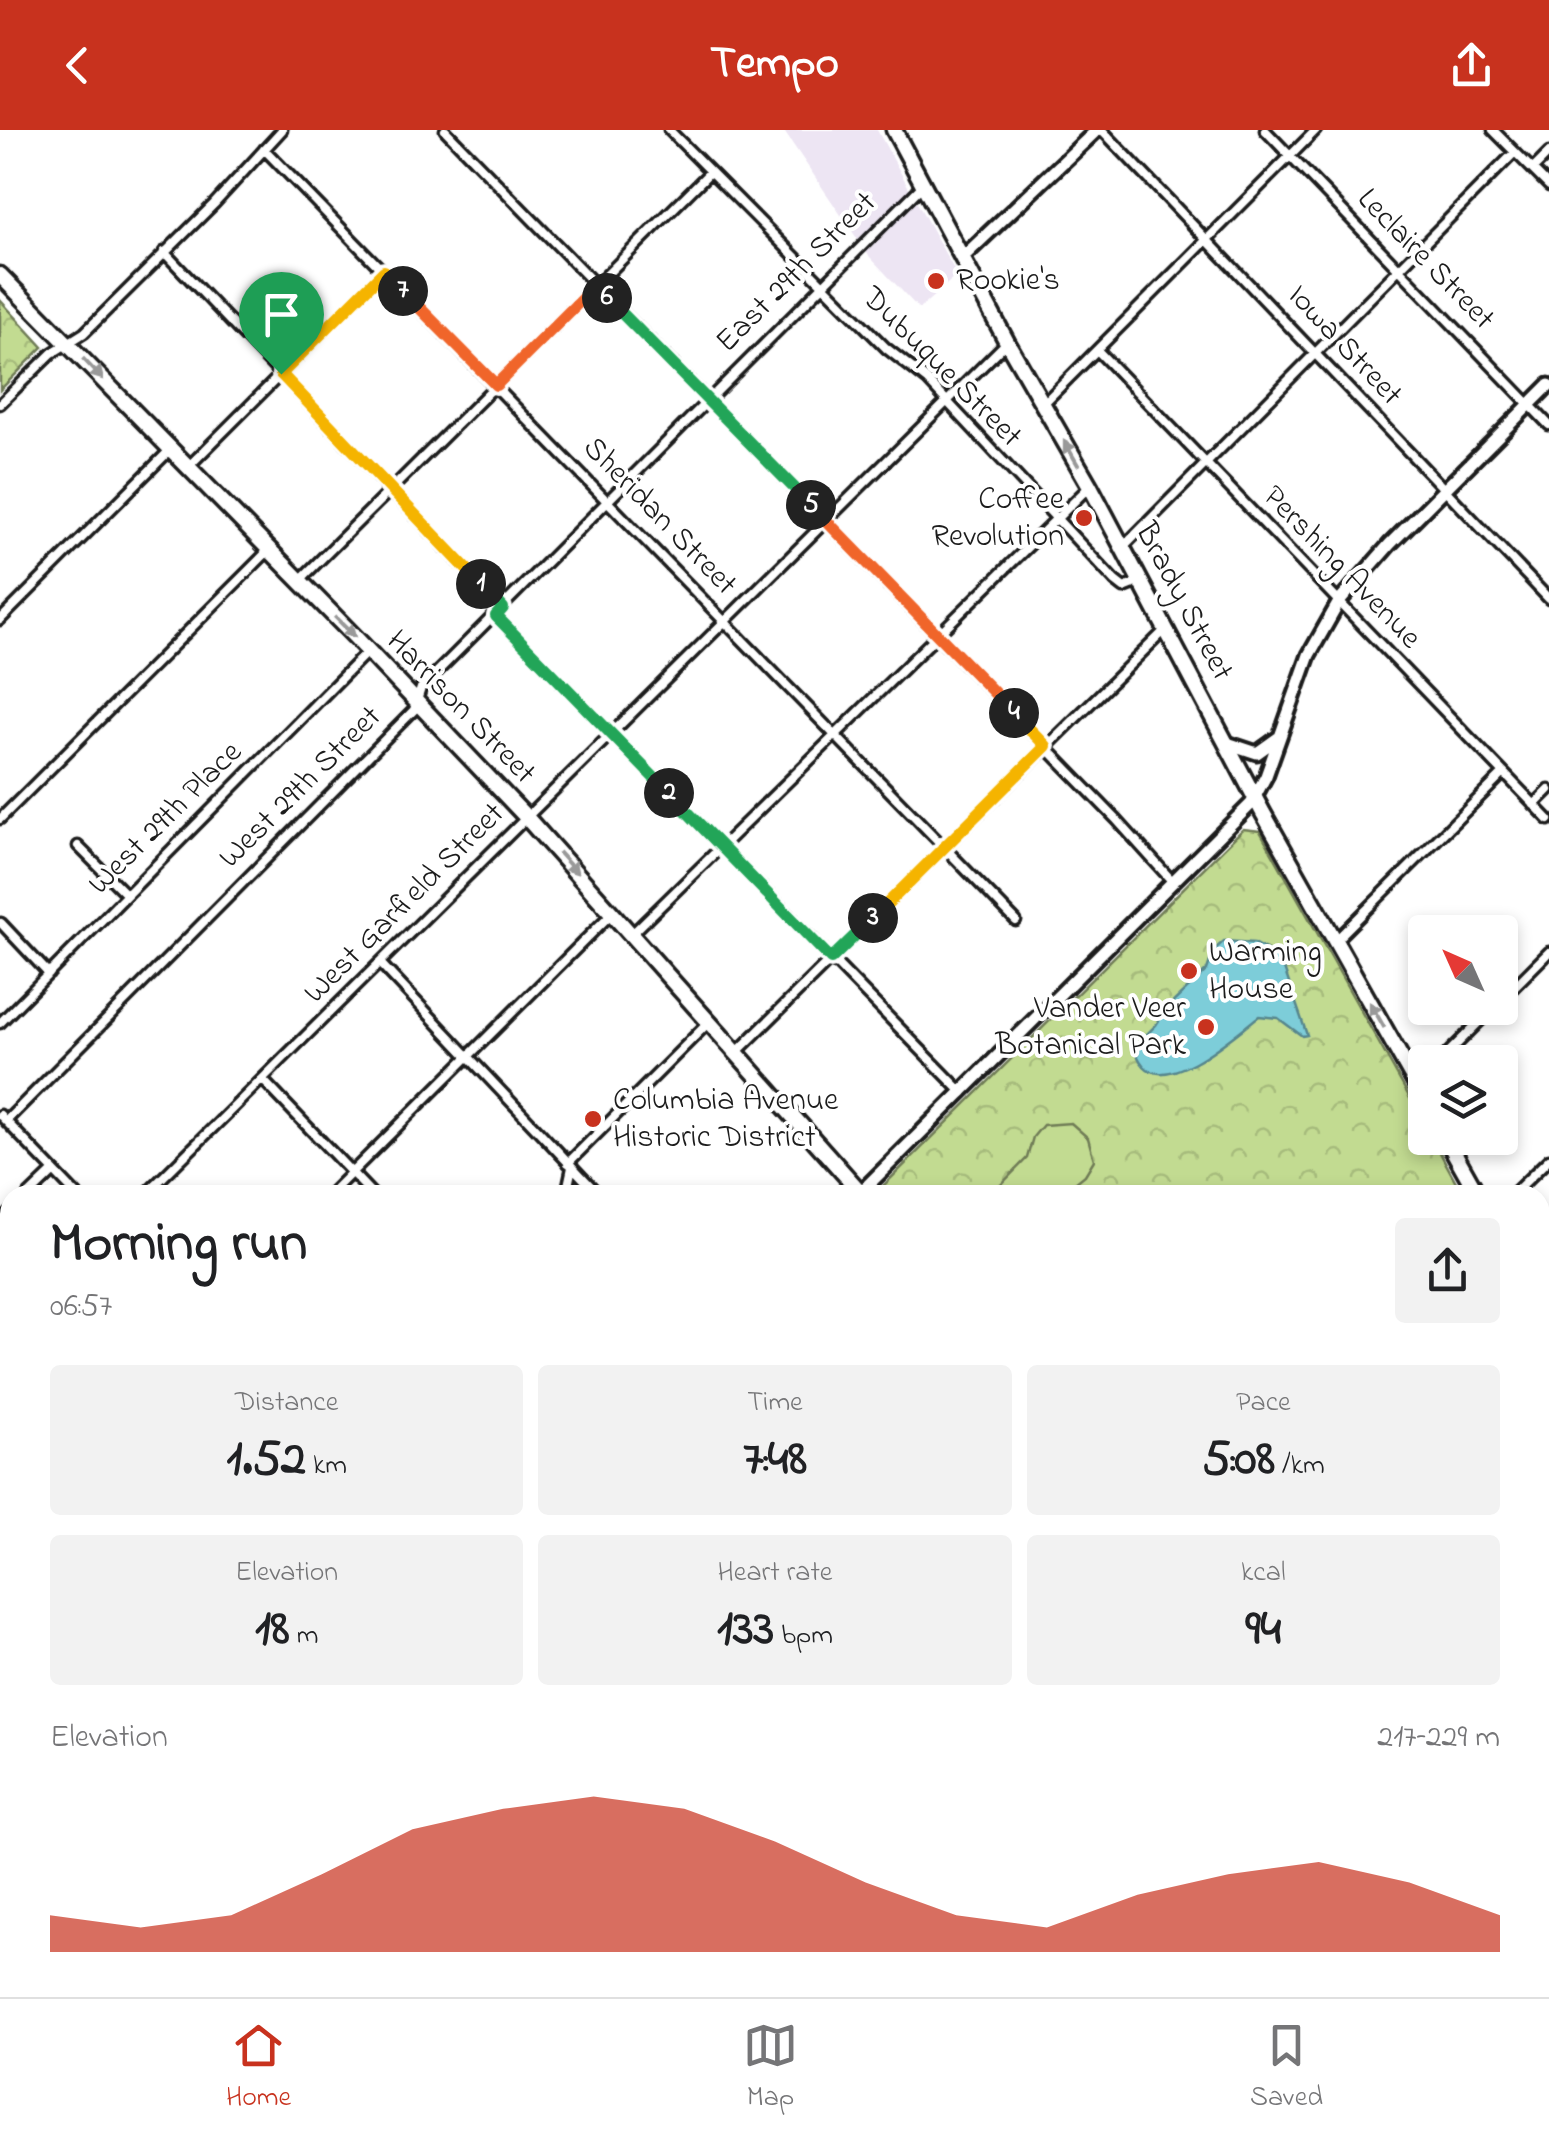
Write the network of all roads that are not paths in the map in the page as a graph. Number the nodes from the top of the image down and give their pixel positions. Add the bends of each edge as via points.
1 (282, 130) edge
2 (445, 130) edge
3 (669, 130) edge
4 (686, 130) edge
5 (894, 130) edge
6 (1099, 130) edge
7 (1265, 130) edge
8 (1316, 130) edge
9 (1494, 130) edge
10 (677, 138) junction
11 (264, 150) junction
12 (1515, 152) junction
13 (1549, 153) edge
14 (1290, 156) junction
15 (1533, 170) junction
16 (710, 172) junction
17 (924, 184) junction
18 (1549, 186) edge
19 (1207, 240) junction
20 (164, 252) junction
21 (962, 258) junction
22 (1400, 268) junction
23 (384, 271) junction
24 (0, 275) edge
25 (595, 286) junction
26 (823, 286) junction
27 (1007, 342) junction
28 (68, 343) junction
29 (1096, 350) junction
30 (1317, 352) junction
31 (281, 374) junction
32 (496, 385) junction
33 (1549, 385) edge
34 (709, 401) junction
35 (948, 402) junction
36 (0, 404) edge
37 (1043, 404) junction
38 (1529, 405) junction
39 (1549, 424) edge
40 (171, 449) junction
41 (1207, 463) junction
42 (188, 467) junction
43 (1090, 486) junction
44 (392, 489) junction
45 (1444, 490) junction
46 (608, 502) junction
47 (1055, 520) junction
48 (828, 521) junction
49 (268, 550) junction
50 (1121, 550) junction
51 (299, 581) junction
52 (1139, 582) junction
53 (1549, 598) edge
54 (1338, 602) junction
55 (503, 608) junction
56 (496, 616) junction
57 (0, 620) edge
58 (726, 621) junction
59 (1165, 630) junction
60 (938, 635) junction
61 (368, 651) junction
62 (417, 702) junction
63 (611, 734) junction
64 (836, 735) junction
65 (1280, 735) junction
66 (1227, 743) junction
67 (1046, 746) junction
68 (1504, 773) junction
69 (1549, 790) edge
70 (1256, 798) junction
71 (1534, 805) junction
72 (527, 818) junction
73 (0, 819) edge
74 (1549, 820) edge
75 (78, 846) dead end
76 (722, 847) junction
77 (944, 847) junction
78 (1173, 882) junction
79 (126, 894) junction
80 (612, 912) junction
81 (1016, 921) dead end
82 (1, 924) edge
83 (632, 934) junction
84 (1334, 942) junction
85 (1549, 952) edge
86 (831, 959) junction
87 (381, 964) junction
88 (48, 974) junction
89 (1518, 983) edge
90 (710, 1021) junction
91 (0, 1023) edge
92 (1477, 1025) edge
93 (1456, 1045) edge
94 (737, 1052) junction
95 (469, 1056) junction
96 (1408, 1060) edge
97 (263, 1080) junction
98 (962, 1093) junction
99 (3, 1118) edge
100 (1456, 1155) edge
101 (1549, 1159) edge
102 (570, 1165) junction
103 (54, 1171) junction
104 (351, 1172) junction
105 (39, 1185) edge
106 (67, 1185) edge
107 (155, 1185) edge
108 (339, 1185) edge
109 (363, 1185) edge
110 (567, 1185) edge
111 (589, 1185) edge
112 (853, 1185) edge
113 (870, 1185) edge
114 (1472, 1185) edge
115 (1522, 1185) edge

1 - 11 street
2 - 25 street
3 - 10 street, Dubuque Street
4 - 10 street
5 - 17 highway, Brady Street
6 - 19 street, Iowa Street
6 - 21 street
7 - 14 street, Leclaire Street
8 - 14 street
9 - 12 street
10 - 16 street, Dubuque Street
11 - 20 street
11 - 23 street, Sheridan Street
12 - 15 street
12 - 22 street
13 - 15 street
14 - 19 street
14 - 22 street, Leclaire Street
15 - 18 street
16 - 25 street
16 - 26 street, Dubuque Street
17 - 21 highway, Brady Street
17 - 26 street, East 29th Street
19 - 29 street
19 - 30 street, Iowa Street
20 - 28 street
20 - 31 street
21 - 27 highway, Brady Street
22 - 30 street
22 - 38 street, Leclaire Street
23 - 31 street
23 - 32 street, Sheridan Street
24 - 28 highway, Harrison Street
25 - 32 street
25 - 34 street
26 - 34 street, East 29th Street
26 - 35 street, Dubuque Street
27 - 35 street, West Garfield Street
27 - 37 highway, Brady Street
28 - 36 street
28 -> 40 highway, Harrison Street
29 - 37 street
29 - 41 street, Pershing Avenue
30 - 41 street
30 - 45 street, Iowa Street
31 - 42 street
31 - 44 street
32 - 44 street
32 - 46 street, Sheridan Street
33 - 38 street
34 - 46 street, West 29th Street
34 - 48 street
35 - 47 street, Dubuque Street
35 - 48 street, West Garfield Street
43 -> 37 highway, Brady Street
38 - 39 street, Leclaire Street
38 - 45 street
40 - 42 highway, Harrison Street
40 - 57 street
41 - 50 street
41 - 54 street, Pershing Avenue
42 - 49 highway, Harrison Street
43 - 47 street
43 - 50 highway, Brady Street
44 - 51 street
44 - 55 street
45 - 53 street, Iowa Street
45 - 54 street
46 - 55 street, West 29th Street
46 - 58 street, Sheridan Street
47 - 52 street, Dubuque Street via 1119,585
47 - 60 street
48 - 58 street, West Garfield Street
48 - 60 street
49 - 51 highway, Harrison Street
49 - 73 street
50 - 52 highway, Brady Street
51 -> 61 highway, Harrison Street
52 - 59 highway, Brady Street
54 - 65 street via 1309,654
54 - 68 street, Pershing Avenue
55 - 56 street, West 29th Street
56 - 62 street, West 29th Street via 421,688
56 - 63 street
58 - 63 street, West Garfield Street
58 - 64 street, Sheridan Street
59 - 66 highway, Brady Street
59 - 67 street
60 - 64 street
60 - 67 street
61 - 62 highway, Harrison Street
61 - 79 street, West 29th Place
62 - 72 highway, Harrison Street
62 - 99 street, West 29th Street
63 - 72 street, West Garfield Street
63 - 76 street
64 - 76 street
64 - 77 street, Sheridan Street
65 - 66 street via 1257,752
65 - 70 street
66 - 70 highway, Brady Street
67 - 77 street
67 - 78 street
68 - 71 street, Pershing Avenue
68 - 84 street
69 - 71 street
70 - 78 street
70 - 84 highway, Brady Street
71 - 74 street, Pershing Avenue
72 -> 80 highway, Harrison Street
72 - 87 street, West Garfield Street
75 - 79 street
76 - 83 street
76 - 86 street
77 - 81 street, Sheridan Street
77 - 86 street
78 - 98 street
79 - 88 street, West 29th Place
80 - 83 highway, Harrison Street
80 - 95 street
82 - 88 street
83 - 90 highway, Harrison Street
96 -> 84 highway, Brady Street
85 - 89 street
86 - 94 street
86 - 98 street
87 - 95 street
87 - 97 street, West Garfield Street
88 - 91 street, West 29th Place
90 - 94 highway, Harrison Street
90 - 102 street
92 - 93 street
94 - 112 highway, Harrison Street
95 - 102 street
95 - 104 street
97 - 104 street
97 - 107 street, West Garfield Street
98 - 113 street
99 - 103 street
100 - 114 highway
101 - 115 street
102 - 110 street
102 - 111 street
103 - 105 street
103 - 106 street
104 - 108 street
104 - 109 street

